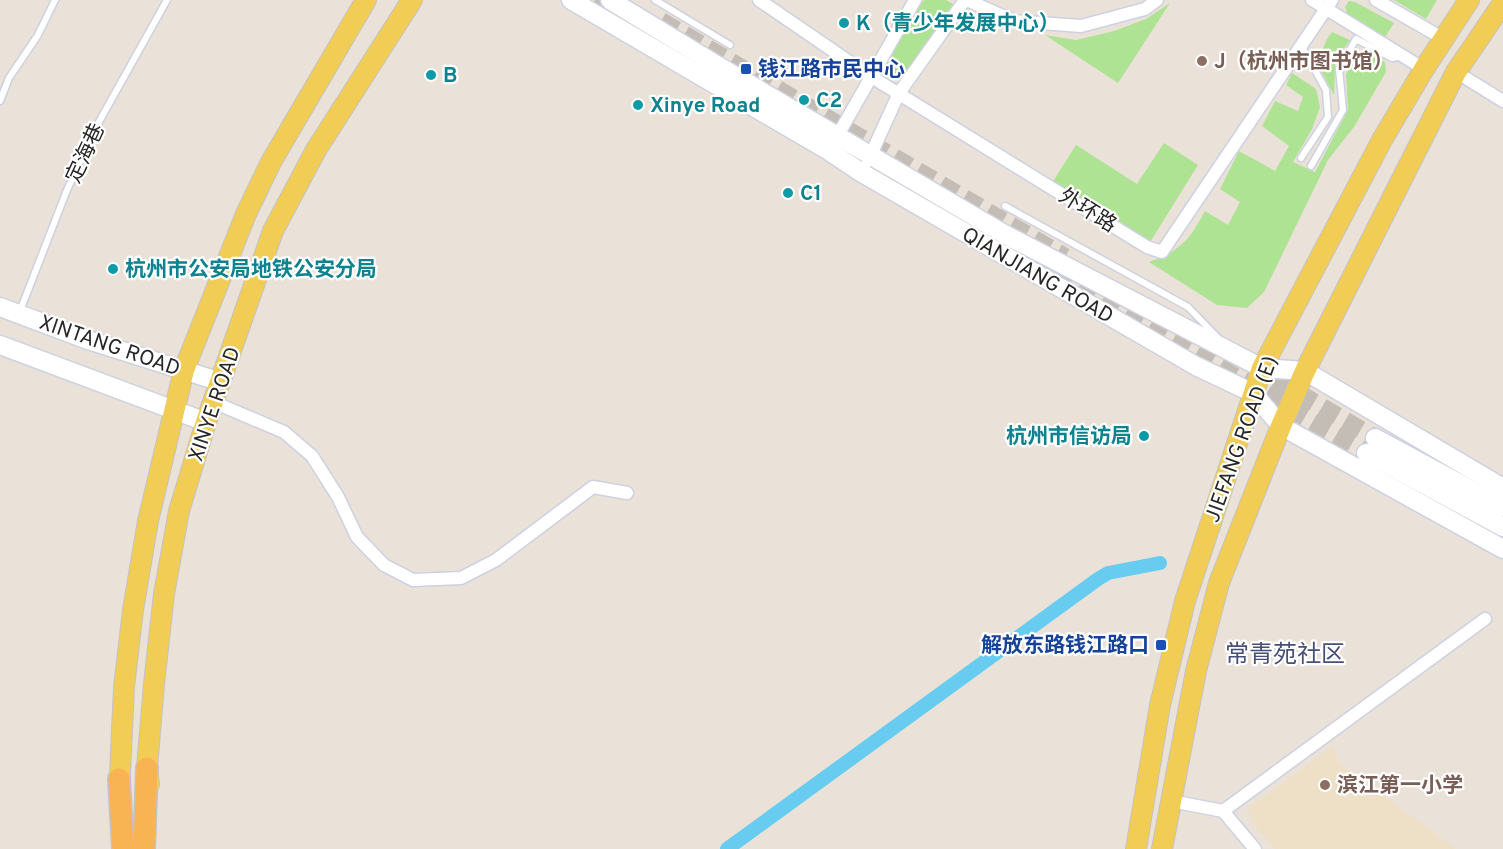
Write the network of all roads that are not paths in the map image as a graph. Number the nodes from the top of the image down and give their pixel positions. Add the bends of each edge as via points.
1 (55, 0) edge
2 (167, 0) edge
3 (366, 0) edge
4 (412, 0) edge
5 (571, 0) edge
6 (610, 0) tunnel mouth
7 (655, 0) edge
8 (759, 0) edge
9 (915, 0) edge
10 (966, 0) edge
11 (1157, 0) edge
12 (1312, 0) edge
13 (1376, 0) edge
14 (1385, 0) edge
15 (1469, 0) edge
16 (1503, 3) edge
17 (1328, 4) edge
18 (1413, 22) junction
19 (1444, 39) junction
20 (730, 45) dead end
21 (1301, 45) junction
22 (1402, 56) junction
23 (1424, 69) junction
24 (1456, 72) junction
25 (870, 76) junction
26 (898, 93) junction
27 (0, 101) edge
28 (1503, 101) edge
29 (833, 143) junction
30 (870, 155) junction
31 (1301, 158) dead end
32 (1311, 166) dead end
33 (862, 173) junction
34 (1005, 206) dead end
35 (0, 308) edge
36 (19, 314) junction
37 (0, 345) edge
38 (1235, 354) junction
39 (1262, 368) junction
40 (184, 370) junction
41 (1305, 372) junction
42 (221, 382) junction
43 (1253, 393) junction
44 (213, 402) junction
45 (173, 410) junction
46 (206, 422) junction
47 (1281, 426) junction
48 (1503, 488) edge
49 (627, 493) dead end
50 (1503, 507) edge
51 (1503, 527) edge
52 (1503, 549) edge
53 (1485, 619) dead end
54 (147, 768) junction
55 (119, 778) junction
56 (1171, 801) junction
57 (1223, 811) junction
58 (116, 849) edge
59 (123, 849) edge
60 (144, 849) edge
61 (155, 849) edge
62 (1136, 849) edge
63 (1162, 849) edge
64 (1255, 849) edge

1 - 27 lane via 38,35 9,78
2 - 36 lane, 定海巷 via 100,120 67,190
3 - 40 main road, XINYE ROAD via 246,214
4 - 42 main road, XINYE ROAD via 316,150 273,231
5 - 29 main road, QIANJIANG ROAD
6 - 29 main road, QIANJIANG ROAD
7 - 20 lane
8 - 25 street, 外环路
9 - 25 street
10 - 11 street via 1014,21 1081,26 1145,9
10 - 26 street
12 - 17 street
13 - 18 street
14 - 18 lane via 1413,18
15 - 19 main road, JIEFANG ROAD (E)
16 - 24 main road, JIEFANG ROAD (E)
17 - 21 street, 外环路
17 - 22 street
18 - 19 street
19 - 23 main road, JIEFANG ROAD (E)
21 - 26 street, 外环路 via 1162,252 1147,247
21 - 31 lane via 1326,90 1328,117
22 - 23 street
22 - 32 lane via 1392,58 1356,39 1339,69 1343,110
23 - 39 main road, JIEFANG ROAD (E) via 1382,140
24 - 28 street
24 - 41 main road, JIEFANG ROAD (E)
25 - 26 street, 外环路
25 - 29 street
26 - 30 street
29 - 30 main road, QIANJIANG ROAD
29 - 33 main road, QIANJIANG ROAD
30 - 33 street
30 - 38 main road, QIANJIANG ROAD via 1006,235
33 - 43 main road, QIANJIANG ROAD via 1196,366
34 - 38 lane via 1188,307
35 - 36 main road, XINTANG ROAD
36 - 40 main road, XINTANG ROAD
37 - 45 main road, XINTANG ROAD
38 - 39 main road, QIANJIANG ROAD
39 - 41 main road, QIANJIANG ROAD
39 - 43 main road, JIEFANG ROAD (E)
40 - 42 main road, XINTANG ROAD
40 - 45 main road, XINYE ROAD
41 - 47 main road, JIEFANG ROAD (E)
41 - 48 main road, QIANJIANG ROAD
42 - 44 main road, XINYE ROAD
43 - 47 main road, QIANJIANG ROAD
43 - 62 main road, JIEFANG ROAD (E) via 1185,601 1160,705
44 - 46 main road, XINYE ROAD
44 - 49 street via 284,432 312,456 357,537 384,565 413,580 461,578 496,560 593,487
45 - 46 main road, XINTANG ROAD
45 - 55 main road, XINYE ROAD via 133,610
46 - 54 main road, XINYE ROAD via 179,511 165,594
47 - 52 main road, QIANJIANG ROAD
47 - 56 main road, JIEFANG ROAD (E) via 1219,583 1196,671
50 - 51 main road via 1370,446
53 - 57 street
54 - 60 highway
54 - 61 main road, XINYE ROAD
55 - 58 main road, XINYE ROAD
55 - 59 highway
56 - 57 street
56 - 63 main road, JIEFANG ROAD (E)
57 - 64 street

